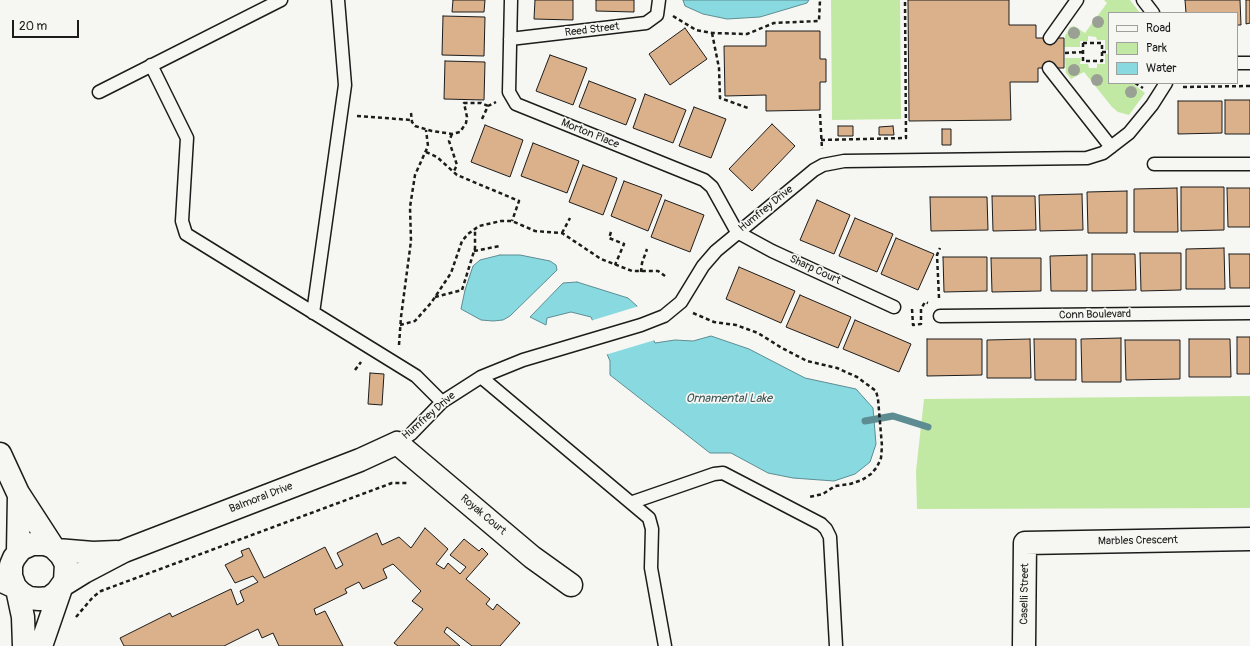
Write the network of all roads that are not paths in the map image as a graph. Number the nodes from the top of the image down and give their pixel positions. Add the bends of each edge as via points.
1 (281, 0) edge
2 (338, 0) edge
3 (511, 0) edge
4 (1077, 0) edge
5 (1143, 0) edge
6 (659, 4) edge
7 (1151, 12) edge
8 (1050, 38) dead end
9 (510, 39) junction
10 (1238, 63) edge
11 (1250, 63) edge
12 (151, 66) junction
13 (1049, 68) dead end
14 (1164, 86) edge
15 (99, 92) dead end
16 (1111, 147) junction
17 (1154, 164) dead end
18 (1250, 164) edge
19 (737, 232) junction
20 (894, 307) road end
21 (313, 313) junction
22 (1250, 313) edge
23 (940, 316) road end
24 (481, 376) junction
25 (442, 402) junction
26 (397, 443) junction
27 (0, 454) edge
28 (18, 493) junction
29 (633, 502) junction
30 (1250, 539) edge
31 (1025, 543) joint
32 (55, 549) junction
33 (124, 551) junction
34 (11, 555) edge
35 (11, 585) edge
36 (571, 585) dead end
37 (62, 587) junction
38 (24, 646) edge
39 (41, 646) edge
40 (665, 646) edge
41 (836, 646) edge
42 (1024, 646) edge

1 - 12 lane
2 - 21 lane via 344,85
3 - 9 lane, Morton Place
4 - 8 lane
5 - 7 lane
6 - 9 lane, Reed Street via 654,18 642,24
9 - 19 lane, Morton Place via 510,92 516,104 704,180 712,187
10 - 11 lane
12 - 15 lane
12 - 21 lane via 187,138 182,221 184,232
13 - 16 lane
14 - 16 lane, Humfrey Drive via 1137,124
16 - 19 lane, Humfrey Drive via 1095,156 1080,158 833,162 817,168
17 - 18 lane
19 - 20 lane, Sharp Court via 772,251
19 - 24 lane, Humfrey Drive via 707,260 681,302 660,317 523,360
21 - 25 lane via 420,379
22 - 23 lane, Conn Boulevard
24 - 25 lane, Humfrey Drive
24 - 29 lane
25 - 26 lane, Humfrey Drive via 414,431
26 - 33 street, Balmoral Drive via 360,460
26 - 36 street, Royak Court via 532,557
27 - 28 street
28 - 32 street
28 - 34 street
29 - 40 lane via 648,516 651,523 651,568
29 - 41 lane via 723,473 821,524 829,534
30 - 31 street, Marbles Crescent
31 - 42 street, Caselli Street
32 - 33 street, Balmoral Drive via 93,553
32 - 34 street via 37,543
32 - 37 street via 66,564 67,575
33 - 37 street, Balmoral Drive
34 - 35 street
35 - 37 street via 29,598 39,599 49,598
35 - 38 street via 23,617
37 - 39 street

